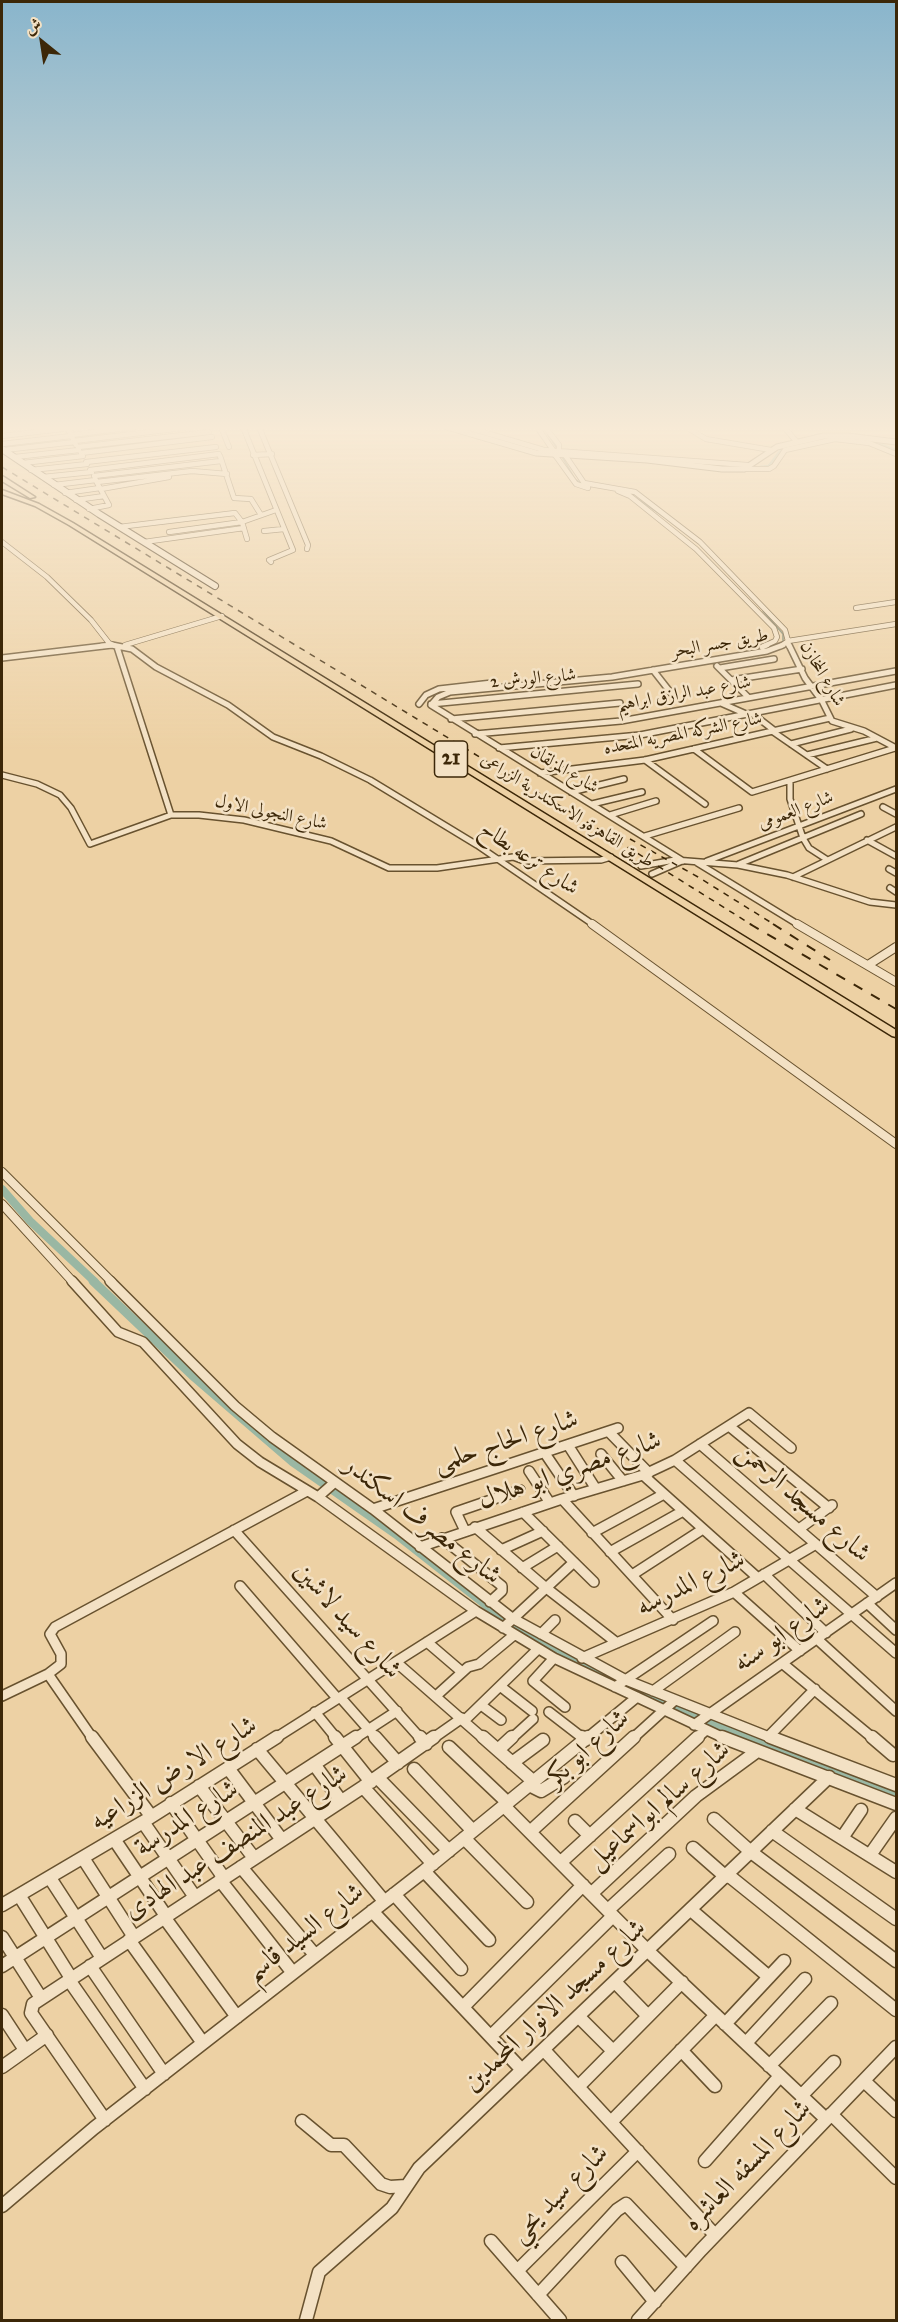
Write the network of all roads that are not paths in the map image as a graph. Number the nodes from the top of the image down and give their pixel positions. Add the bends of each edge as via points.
1 (89, 535) edge
2 (98, 535) edge
3 (133, 535) edge
4 (183, 535) edge
5 (246, 535) edge
6 (286, 535) edge
7 (304, 535) edge
8 (680, 535) edge
9 (691, 535) edge
10 (247, 539) dead end
11 (2, 542) edge
12 (144, 542) junction
13 (307, 549) dead end
14 (271, 562) dead end
15 (215, 586) dead end
16 (897, 602) edge
17 (856, 608) dead end
18 (222, 616) junction
19 (780, 624) junction
20 (897, 624) edge
21 (770, 625) junction
22 (787, 642) junction
23 (115, 646) junction
24 (2, 658) edge
25 (774, 659) dead end
26 (712, 661) junction
27 (720, 668) junction
28 (802, 669) junction
29 (653, 670) junction
30 (897, 671) edge
31 (731, 680) junction
32 (638, 684) dead end
33 (897, 685) edge
34 (812, 687) junction
35 (671, 693) dead end
36 (748, 698) junction
37 (822, 701) junction
38 (620, 703) dead end
39 (720, 703) junction
40 (419, 704) dead end
41 (431, 705) junction
42 (750, 714) junction
43 (830, 718) junction
44 (451, 719) junction
45 (855, 728) junction
46 (773, 731) junction
47 (476, 734) junction
48 (877, 738) junction
49 (791, 744) junction
50 (499, 748) junction
51 (896, 748) edge
52 (694, 749) junction
53 (807, 755) junction
54 (645, 760) junction
55 (827, 769) junction
56 (540, 773) junction
57 (2, 775) edge
58 (624, 779) dead end
59 (790, 781) junction
60 (897, 789) edge
61 (572, 792) junction
62 (642, 792) dead end
63 (656, 801) dead end
64 (592, 804) junction
65 (705, 804) dead end
66 (883, 807) dead end
67 (739, 808) dead end
68 (861, 814) dead end
69 (897, 814) edge
70 (171, 815) junction
71 (610, 815) junction
72 (799, 825) junction
73 (895, 830) edge
74 (645, 836) junction
75 (803, 838) junction
76 (867, 840) junction
77 (897, 856) edge
78 (611, 857) junction
79 (826, 859) junction
80 (499, 860) junction
81 (683, 861) junction
82 (695, 861) junction
83 (706, 862) junction
84 (738, 865) junction
85 (641, 866) junction
86 (889, 869) dead end
87 (897, 873) edge
88 (652, 874) junction
89 (793, 877) junction
90 (890, 888) dead end
91 (897, 892) edge
92 (897, 905) edge
93 (897, 947) edge
94 (868, 965) junction
95 (897, 982) edge
96 (897, 1024) edge
97 (897, 1034) edge
98 (897, 1144) edge
99 (2, 1172) edge
100 (2, 1204) edge
101 (729, 1426) junction
102 (700, 1444) junction
103 (568, 1445) junction
104 (791, 1448) dead end
105 (544, 1452) junction
106 (601, 1454) dead end
107 (675, 1460) junction
108 (529, 1471) dead end
109 (646, 1474) junction
110 (623, 1481) junction
111 (335, 1482) junction
112 (596, 1489) junction
113 (520, 1490) dead end
114 (307, 1491) junction
115 (664, 1494) junction
116 (574, 1496) junction
117 (318, 1497) junction
118 (562, 1499) junction
119 (550, 1503) junction
120 (373, 1509) junction
121 (683, 1511) junction
122 (523, 1512) junction
123 (470, 1529) junction
124 (704, 1529) junction
125 (799, 1529) junction
126 (234, 1530) junction
127 (543, 1531) junction
128 (592, 1533) junction
129 (442, 1538) junction
130 (816, 1544) junction
131 (558, 1546) junction
132 (420, 1547) junction
133 (501, 1550) junction
134 (610, 1552) junction
135 (790, 1559) junction
136 (574, 1562) junction
137 (522, 1568) junction
138 (632, 1575) junction
139 (761, 1576) junction
140 (594, 1582) dead end
141 (897, 1583) edge
142 (240, 1586) dead end
143 (545, 1587) junction
144 (734, 1592) junction
145 (877, 1597) junction
146 (490, 1602) junction
147 (867, 1603) junction
148 (476, 1611) junction
149 (853, 1614) junction
150 (512, 1618) junction
151 (555, 1620) dead end
152 (674, 1620) junction
153 (713, 1621) dead end
154 (503, 1628) junction
155 (897, 1630) edge
156 (735, 1632) dead end
157 (541, 1634) junction
158 (514, 1635) junction
159 (822, 1636) junction
160 (427, 1642) junction
161 (617, 1643) junction
162 (538, 1649) junction
163 (800, 1651) junction
164 (897, 1653) edge
165 (554, 1658) junction
166 (582, 1658) junction
167 (396, 1662) junction
168 (782, 1663) junction
169 (462, 1672) junction
170 (48, 1674) junction
171 (369, 1679) junction
172 (626, 1680) junction
173 (500, 1686) junction
174 (615, 1687) junction
175 (814, 1689) junction
176 (653, 1691) junction
177 (2, 1696) edge
178 (436, 1696) junction
179 (637, 1697) junction
180 (339, 1698) junction
181 (675, 1700) junction
182 (481, 1705) junction
183 (565, 1707) dead end
184 (664, 1710) junction
185 (397, 1711) junction
186 (897, 1711) edge
187 (315, 1712) junction
188 (549, 1712) dead end
189 (708, 1714) junction
190 (464, 1719) junction
191 (501, 1720) dead end
192 (694, 1725) junction
193 (368, 1730) junction
194 (705, 1731) junction
195 (768, 1737) junction
196 (543, 1740) dead end
197 (585, 1740) junction
198 (426, 1744) junction
199 (342, 1746) junction
200 (449, 1747) dead end
201 (257, 1749) junction
202 (498, 1750) junction
203 (756, 1752) junction
204 (893, 1755) dead end
205 (398, 1763) junction
206 (512, 1763) junction
207 (314, 1764) junction
208 (228, 1768) junction
209 (414, 1769) dead end
210 (564, 1777) dead end
211 (829, 1777) junction
212 (370, 1782) junction
213 (285, 1783) junction
214 (532, 1784) junction
215 (897, 1785) edge
216 (199, 1786) junction
217 (342, 1801) junction
218 (171, 1803) junction
219 (254, 1803) junction
220 (506, 1804) junction
221 (897, 1804) edge
222 (795, 1809) junction
223 (861, 1810) dead end
224 (897, 1818) edge
225 (147, 1819) junction
226 (314, 1819) junction
227 (714, 1819) dead end
228 (226, 1821) junction
229 (574, 1821) dead end
230 (531, 1831) junction
231 (772, 1831) junction
232 (469, 1835) junction
233 (590, 1836) junction
234 (842, 1838) junction
235 (114, 1839) junction
236 (197, 1840) junction
237 (282, 1840) junction
238 (693, 1848) dead end
239 (449, 1851) junction
240 (751, 1852) junction
241 (669, 1854) dead end
242 (870, 1856) junction
243 (83, 1858) junction
244 (168, 1858) junction
245 (254, 1858) junction
246 (561, 1862) junction
247 (241, 1867) junction
248 (428, 1867) junction
249 (897, 1872) edge
250 (727, 1876) junction
251 (139, 1877) junction
252 (50, 1878) junction
253 (222, 1879) junction
254 (588, 1889) junction
255 (19, 1895) junction
256 (108, 1897) junction
257 (195, 1897) junction
258 (389, 1898) junction
259 (527, 1902) dead end
260 (2, 1905) edge
261 (691, 1910) junction
262 (372, 1911) junction
263 (611, 1913) junction
264 (165, 1917) junction
265 (76, 1918) junction
266 (897, 1919) edge
267 (2, 1937) edge
268 (45, 1937) junction
269 (131, 1939) junction
270 (489, 1940) dead end
271 (648, 1951) junction
272 (315, 1955) junction
273 (15, 1957) junction
274 (102, 1958) junction
275 (784, 1961) dead end
276 (897, 1961) edge
277 (2, 1966) edge
278 (90, 1966) junction
279 (460, 1969) dead end
280 (293, 1973) junction
281 (769, 1977) junction
282 (70, 1979) junction
283 (805, 1979) dead end
284 (615, 1982) junction
285 (682, 1982) junction
286 (37, 2001) junction
287 (831, 2003) dead end
288 (463, 2007) junction
289 (897, 2010) edge
290 (2, 2015) edge
291 (716, 2015) junction
292 (579, 2016) junction
293 (648, 2016) junction
294 (237, 2017) junction
295 (725, 2024) junction
296 (47, 2035) junction
297 (491, 2037) junction
298 (203, 2043) junction
299 (746, 2043) junction
300 (25, 2050) junction
301 (544, 2050) junction
302 (681, 2050) junction
303 (613, 2051) junction
304 (894, 2055) edge
305 (834, 2062) dead end
306 (769, 2066) junction
307 (2, 2067) edge
308 (522, 2070) junction
309 (164, 2074) junction
310 (780, 2076) junction
311 (864, 2081) junction
312 (715, 2085) dead end
313 (578, 2086) junction
314 (145, 2089) junction
315 (801, 2096) junction
316 (897, 2111) edge
317 (828, 2116) junction
318 (105, 2120) junction
319 (302, 2121) dead end
320 (611, 2122) junction
321 (638, 2151) junction
322 (705, 2161) dead end
323 (897, 2178) edge
324 (406, 2186) junction
325 (2, 2206) edge
326 (715, 2235) junction
327 (491, 2241) dead end
328 (622, 2262) dead end
329 (686, 2266) junction
330 (517, 2271) junction
331 (538, 2295) junction
332 (655, 2302) junction
333 (306, 2320) edge
334 (560, 2320) edge
335 (638, 2320) edge

1 - 18 highway, طريق القاهرة, الاسكندرية الزراعى / 21
2 - 85 highway, طريق القاهرة, الاسكندرية الزراعى / 21
3 - 12 main road
4 - 12 street
5 - 10 street
6 - 14 street via 292,550
7 - 13 street
8 - 21 street, طريق جسر البحر
9 - 19 street, طريق جسر البحر
11 - 23 street via 46,577
12 - 15 main road
16 - 17 street
18 - 23 street
18 - 78 highway, طريق القاهرة, الاسكندرية الزراعى / 21
19 - 21 street
19 - 22 street, طريق جسر البحر via 787,633
20 - 22 street
21 - 40 street, طريق جسر البحر via 777,633 775,641 755,649 602,675 447,687 431,692
22 - 26 street, طريق جسر البحر via 773,649
22 - 28 street, شارع المخازن
23 - 24 street
23 - 70 street
23 - 80 street, شارع ترعه بطاح via 132,649 156,667 228,705 273,737 370,780
25 - 27 street
26 - 27 street
26 - 29 street, طريق جسر البحر
27 - 31 street
28 - 31 street
28 - 34 street, شارع المخازن
29 - 35 street
29 - 41 street, طريق جسر البحر via 450,692 438,696
30 - 34 street, شارع عبد الرازق ابراهيم
31 - 36 street
32 - 41 street, شارع الورش 2
33 - 37 street
34 - 36 street, شارع عبد الرازق ابراهيم
34 - 37 street, شارع المخازن
36 - 39 street, شارع عبد الرازق ابراهيم
37 - 42 street
37 - 43 street, شارع المخازن
38 - 44 street
39 - 42 street
39 - 47 street, شارع عبد الرازق ابراهيم via 609,723
41 - 44 street, شارع المزلقان
42 - 46 street
42 - 50 street via 635,736
43 - 45 street, شارع المخازن via 837,725
43 - 46 street, شارع الشركه المصريه المتحده
44 - 47 street, شارع المزلقان
45 - 48 street, شارع المخازن
45 - 49 street
46 - 49 street
46 - 52 street, شارع الشركه المصريه المتحده
47 - 50 street, شارع المزلقان
48 - 51 street, شارع المخازن
48 - 53 street
49 - 53 street
50 - 56 street, شارع المزلقان
51 - 55 street
52 - 54 street, شارع الشركه المصريه المتحده
52 - 59 street via 747,790 756,792
53 - 55 street
54 - 56 street, شارع الشركه المصريه المتحده
54 - 65 street
55 - 59 street
56 - 61 street, شارع المزلقان
57 - 70 street, شارع النجولى الاول via 60,795 90,844
58 - 61 street
59 - 72 street via 790,800
60 - 72 street, شارع العمومى
61 - 64 street, شارع المزلقان
62 - 64 street
63 - 71 street
64 - 71 street, شارع المزلقان
66 - 69 street
67 - 74 street
68 - 75 street
70 - 80 street, شارع النجولى الاول via 236,818 331,841 389,868 437,868
71 - 74 street, شارع المزلقان
72 - 75 street
72 - 83 street, شارع العمومى
73 - 76 street
74 - 81 street, شارع المزلقان
75 - 79 street via 809,848
75 - 84 street
76 - 77 street
76 - 79 street
78 - 80 street, شارع النجولى الاول
78 - 97 highway, طريق القاهرة, الاسكندرية الزراعى / 21
79 - 89 street
80 - 98 street, شارع ترعه بطاح
81 - 82 street
81 - 85 street
81 - 88 street
82 - 83 street
82 - 94 street
83 - 84 street
84 - 89 street
85 - 88 highway, طريق القاهرة, الاسكندرية الزراعى / 21
86 - 87 street
88 - 96 highway, طريق القاهرة, الاسكندرية الزراعى / 21
89 - 92 street via 863,900
90 - 91 street
93 - 94 street
94 - 95 street
99 - 111 street, شارع مصرف اسكندر via 235,1406
100 - 114 street, شارع مصرف اسكندر via 118,1332 143,1342 237,1444
101 - 102 street, شارع مصري ابو هلال
101 - 104 street, شارع مصري ابو هلال via 749,1413
101 - 125 street via 830,1507
102 - 107 street, شارع مصري ابو هلال
102 - 125 street, شارع مسجد الرحمن
103 - 105 street, شارع الحاج حلمى
103 - 109 street, شارع الحاج حلمى via 614,1430
103 - 112 street
105 - 116 street
105 - 120 street, شارع الحاج حلمى
106 - 110 street
107 - 109 street, شارع مصري ابو هلال
107 - 135 street
108 - 119 street
109 - 110 street, شارع مصري ابو هلال
109 - 115 street
110 - 112 street, شارع مصري ابو هلال
111 - 117 street
111 - 120 street, شارع مصرف اسكندر
112 - 116 street, شارع مصري ابو هلال
113 - 123 street, شارع مصري ابو هلال via 456,1512
114 - 117 street, شارع مصرف اسكندر
114 - 126 street
115 - 121 street
115 - 128 street
116 - 118 street, شارع مصري ابو هلال
117 - 148 street, شارع مصرف اسكندر
118 - 119 street, شارع مصري ابو هلال
118 - 128 street
119 - 122 street, شارع مصري ابو هلال
120 - 132 street, شارع مصرف اسكندر
121 - 124 street
121 - 134 street
122 - 123 street, شارع مصري ابو هلال
122 - 127 street
123 - 129 street, شارع مصري ابو هلال
123 - 133 street
124 - 138 street
124 - 139 street
125 - 130 street, شارع مسجد الرحمن
126 - 170 street via 55,1627 51,1638 62,1660
126 - 171 street, شارع سيد لاشين
127 - 131 street
127 - 133 street
128 - 134 street
129 - 132 street, شارع مصري ابو هلال
129 - 146 street via 502,1586 502,1592
130 - 135 street, شارع المدرسه
130 - 145 street, شارع مسجد الرحمن
131 - 136 street
131 - 137 street
132 - 146 street, شارع مصرف اسكندر
133 - 137 street
134 - 138 street
135 - 139 street, شارع المدرسه
135 - 149 street
136 - 140 street
136 - 143 street
137 - 143 street
138 - 152 street
139 - 144 street, شارع المدرسه
139 - 159 street
141 - 145 street, شارع ابو سنه
142 - 180 street
143 - 150 street
143 - 161 street
144 - 152 street, شارع المدرسه
144 - 163 street
145 - 147 street, شارع ابو سنه
146 - 150 street, شارع مصرف اسكندر
147 - 149 street, شارع ابو سنه
147 - 155 street
148 - 154 street, شارع مصرف اسكندر
148 - 160 street, شارع الارض الزراعيه
149 - 159 street, شارع ابو سنه
149 - 164 street
150 - 154 street
150 - 157 street, شارع مصرف اسكندر
151 - 157 street
152 - 161 street, شارع المدرسه
153 - 172 street
154 - 158 street, شارع مصرف اسكندر
156 - 176 street
157 - 166 street, شارع مصرف اسكندر
158 - 162 street, شارع مصرف اسكندر
158 - 169 street via 479,1664
159 - 163 street, شارع ابو سنه
159 - 186 street
160 - 167 street, شارع الارض الزراعيه
160 - 169 street
161 - 166 street, شارع المدرسه
162 - 165 street, شارع مصرف اسكندر
162 - 173 street, شارع عبد المنصف عبد الهادى
163 - 168 street, شارع ابو سنه
165 - 174 street, شارع مصرف اسكندر
165 - 183 street via 534,1678 535,1683
166 - 172 street, شارع مصرف اسكندر
167 - 171 street, شارع الارض الزراعيه
167 - 178 street
168 - 175 street
168 - 189 street, شارع ابو سنه
169 - 178 street
170 - 177 street
170 - 225 street
171 - 180 street, شارع الارض الزراعيه
171 - 185 street, شارع سيد لاشين
172 - 174 street
172 - 176 street, شارع مصرف اسكندر
173 - 182 street, شارع عبد المنصف عبد الهادى
173 - 202 street via 533,1715
174 - 179 street, شارع مصرف اسكندر
175 - 195 street
175 - 204 street
176 - 181 street, شارع مصرف اسكندر
178 - 190 street
179 - 184 street, شارع مصرف اسكندر
179 - 197 street, شارع السيد قاسم
180 - 187 street, شارع الارض الزراعيه
180 - 193 street
181 - 184 street, شارع ابو بكر
181 - 189 street, شارع مصرف اسكندر
182 - 190 street, شارع عبد المنصف عبد الهادى
182 - 191 street
184 - 192 street, شارع مصرف اسكندر
184 - 230 street, شارع ابو بكر
185 - 193 street, شارع المدرسة
185 - 198 street, شارع سيد لاشين
187 - 199 street
187 - 201 street, شارع الارض الزراعيه
188 - 197 street
189 - 192 street, شارع ابو سنه
189 - 195 street, شارع مصرف اسكندر
190 - 198 street, شارع عبد المنصف عبد الهادى
190 - 202 street
192 - 194 street, شارع مصرف اسكندر
193 - 199 street, شارع المدرسة
193 - 205 street
194 - 203 street, شارع مصرف اسكندر
194 - 233 street
195 - 215 street, شارع مصرف اسكندر
196 - 206 street
197 - 214 street, شارع السيد قاسم
198 - 205 street, شارع عبد المنصف عبد الهادى
199 - 207 street, شارع المدرسة
199 - 212 street
200 - 220 street
201 - 208 street, شارع الارض الزراعيه
201 - 213 street
202 - 206 street
203 - 211 street, شارع مصرف اسكندر
203 - 254 street, شارع سالم ابواسماعيل via 696,1796
205 - 212 street, شارع عبد المنصف عبد الهادى
206 - 214 street
207 - 213 street, شارع المدرسة
207 - 217 street
208 - 216 street, شارع الارض الزراعيه
208 - 219 street
209 - 232 street
210 - 214 street via 541,1791
211 - 221 street, شارع مصرف اسكندر
211 - 222 street, شارع مسجد الانوار المحمدين
212 - 217 street, شارع عبد المنصف عبد الهادى
212 - 239 street
212 - 248 street
213 - 219 street, شارع المدرسة
213 - 226 street
214 - 220 street, شارع السيد قاسم
216 - 218 street, شارع الارض الزراعيه
216 - 228 street
217 - 226 street, شارع عبد المنصف عبد الهادى
218 - 225 street, شارع الارض الزراعيه
218 - 236 street
219 - 228 street, شارع المدرسة
219 - 237 street
220 - 230 street
220 - 232 street, شارع السيد قاسم
222 - 231 street, شارع مسجد الانوار المحمدين
222 - 234 street
223 - 234 street
224 - 242 street
225 - 235 street, شارع الارض الزراعيه
225 - 244 street
226 - 237 street, شارع عبد المنصف عبد الهادى
226 - 258 street
227 - 240 street
228 - 236 street, شارع المدرسة
228 - 245 street
229 - 233 street
230 - 246 street
231 - 240 street, شارع مسجد الانوار المحمدين
231 - 266 street
232 - 239 street, شارع السيد قاسم
232 - 259 street
233 - 246 street
234 - 242 street
235 - 243 street, شارع الارض الزراعيه
235 - 251 street
236 - 244 street, شارع المدرسة
236 - 253 street
237 - 245 street, شارع عبد المنصف عبد الهادى
238 - 250 street
239 - 248 street, شارع السيد قاسم
240 - 250 street, شارع مسجد الانوار المحمدين
240 - 276 street
241 - 263 street
242 - 249 street
243 - 252 street, شارع الارض الزراعيه
243 - 256 street
244 - 251 street, شارع المدرسة
244 - 257 street
245 - 247 street, شارع عبد المنصف عبد الهادى
246 - 254 street
247 - 253 street, شارع عبد المنصف عبد الهادى
247 - 272 street
248 - 258 street, شارع السيد قاسم
248 - 270 street
250 - 261 street, شارع مسجد الانوار المحمدين
250 - 289 street
251 - 256 street, شارع المدرسة
251 - 264 street
252 - 255 street, شارع الارض الزراعيه
252 - 265 street
253 - 257 street, شارع عبد المنصف عبد الهادى
253 - 280 street
254 - 263 street
254 - 288 street, شارع سالم ابواسماعيل
255 - 260 street, شارع الارض الزراعيه
255 - 268 street
256 - 265 street, شارع المدرسة
256 - 269 street
257 - 264 street, شارع عبد المنصف عبد الهادى
258 - 262 street, شارع السيد قاسم
258 - 279 street
261 - 271 street, شارع مسجد الانوار المحمدين
261 - 281 street
262 - 272 street, شارع السيد قاسم
262 - 288 street
263 - 271 street
263 - 297 street
264 - 269 street, شارع عبد المنصف عبد الهادى
264 - 294 street
265 - 268 street, شارع المدرسة
265 - 274 street
267 - 273 street
268 - 273 street, شارع المدرسة
268 - 282 street
269 - 274 street, شارع عبد المنصف عبد الهادى
269 - 298 street
271 - 284 street, شارع مسجد الانوار المحمدين
271 - 285 street
272 - 280 street, شارع السيد قاسم
273 - 277 street, شارع المدرسة
273 - 286 street
274 - 278 street, شارع عبد المنصف عبد الهادى
275 - 281 street
278 - 282 street, شارع عبد المنصف عبد الهادى
278 - 309 street
280 - 294 street, شارع السيد قاسم
281 - 295 street
282 - 286 street, شارع عبد المنصف عبد الهادى
282 - 314 street
283 - 299 street
284 - 292 street, شارع مسجد الانوار المحمدين
284 - 293 street
285 - 291 street
285 - 293 street
286 - 296 street via 31,2013
287 - 306 street
288 - 297 street
290 - 300 street
291 - 295 street
291 - 302 street
292 - 301 street, شارع مسجد الانوار المحمدين
292 - 303 street
293 - 303 street
294 - 298 street, شارع السيد قاسم
295 - 299 street
296 - 300 street
296 - 318 street
297 - 308 street
298 - 309 street, شارع السيد قاسم
299 - 306 street
300 - 307 street
301 - 308 street, شارع مسجد الانوار المحمدين
301 - 313 street
302 - 312 street
302 - 320 street
303 - 313 street
304 - 311 street, شارع المسقه العاشره
305 - 315 street
306 - 310 street
308 - 324 street, شارع مسجد الانوار المحمدين
309 - 314 street, شارع السيد قاسم
310 - 315 street
310 - 322 street
311 - 316 street
311 - 317 street, شارع المسقه العاشره
313 - 320 street
314 - 318 street, شارع السيد قاسم
315 - 317 street
317 - 323 street
317 - 326 street, شارع المسقه العاشره
318 - 325 street, شارع السيد قاسم
319 - 324 street via 331,2145 344,2145 381,2184
320 - 321 street
321 - 326 street
321 - 330 street, شارع سيد يحي
324 - 333 street, شارع مسجد الانوار المحمدين via 392,2208 319,2272
326 - 329 street, شارع المسقه العاشره
327 - 330 street
328 - 332 street
329 - 331 street via 631,2207 621,2206
329 - 332 street, شارع المسقه العاشره
330 - 331 street
331 - 334 street
332 - 335 street, شارع المسقه العاشره

